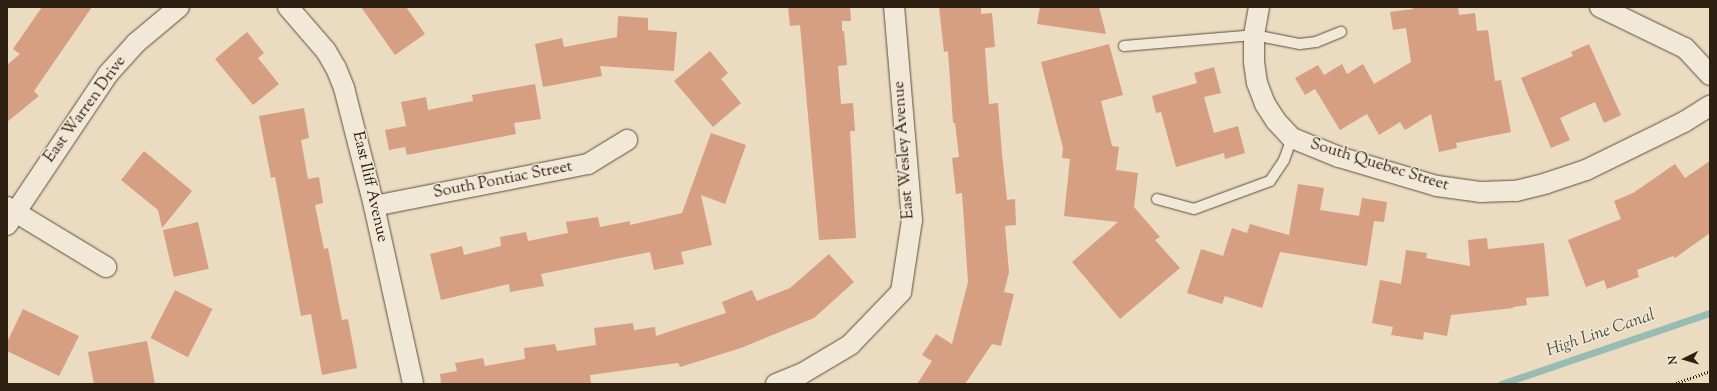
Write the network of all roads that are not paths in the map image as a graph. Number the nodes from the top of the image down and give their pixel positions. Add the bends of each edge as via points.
1 (179, 7) edge
2 (288, 7) edge
3 (894, 7) edge
4 (1259, 7) edge
5 (1600, 7) edge
6 (1341, 32) dead end
7 (1254, 35) junction
8 (1124, 46) dead end
9 (1710, 75) edge
10 (1710, 106) edge
11 (1292, 138) junction
12 (627, 140) dead end
13 (1157, 199) dead end
14 (374, 206) junction
15 (10, 215) edge
16 (106, 267) dead end
17 (412, 384) edge
18 (776, 384) edge

1 - 15 street, East Warren Drive via 136,43 113,68
2 - 14 street, East Iliff Avenue via 314,35 336,68 351,110
3 - 18 street, East Wesley Avenue via 912,220 901,292 850,345 803,373
4 - 7 street, South Quebec Street
5 - 9 street via 1685,48
6 - 7 lane via 1316,42 1300,44
7 - 8 lane
7 - 11 street, South Quebec Street via 1257,83 1265,104
10 - 11 street, South Quebec Street via 1684,122 1586,170 1516,191 1480,192 1436,186 1339,157
11 - 13 lane via 1284,160 1270,181 1194,209
12 - 14 street, South Pontiac Street via 588,164
14 - 17 street, East Iliff Avenue
15 - 16 street

